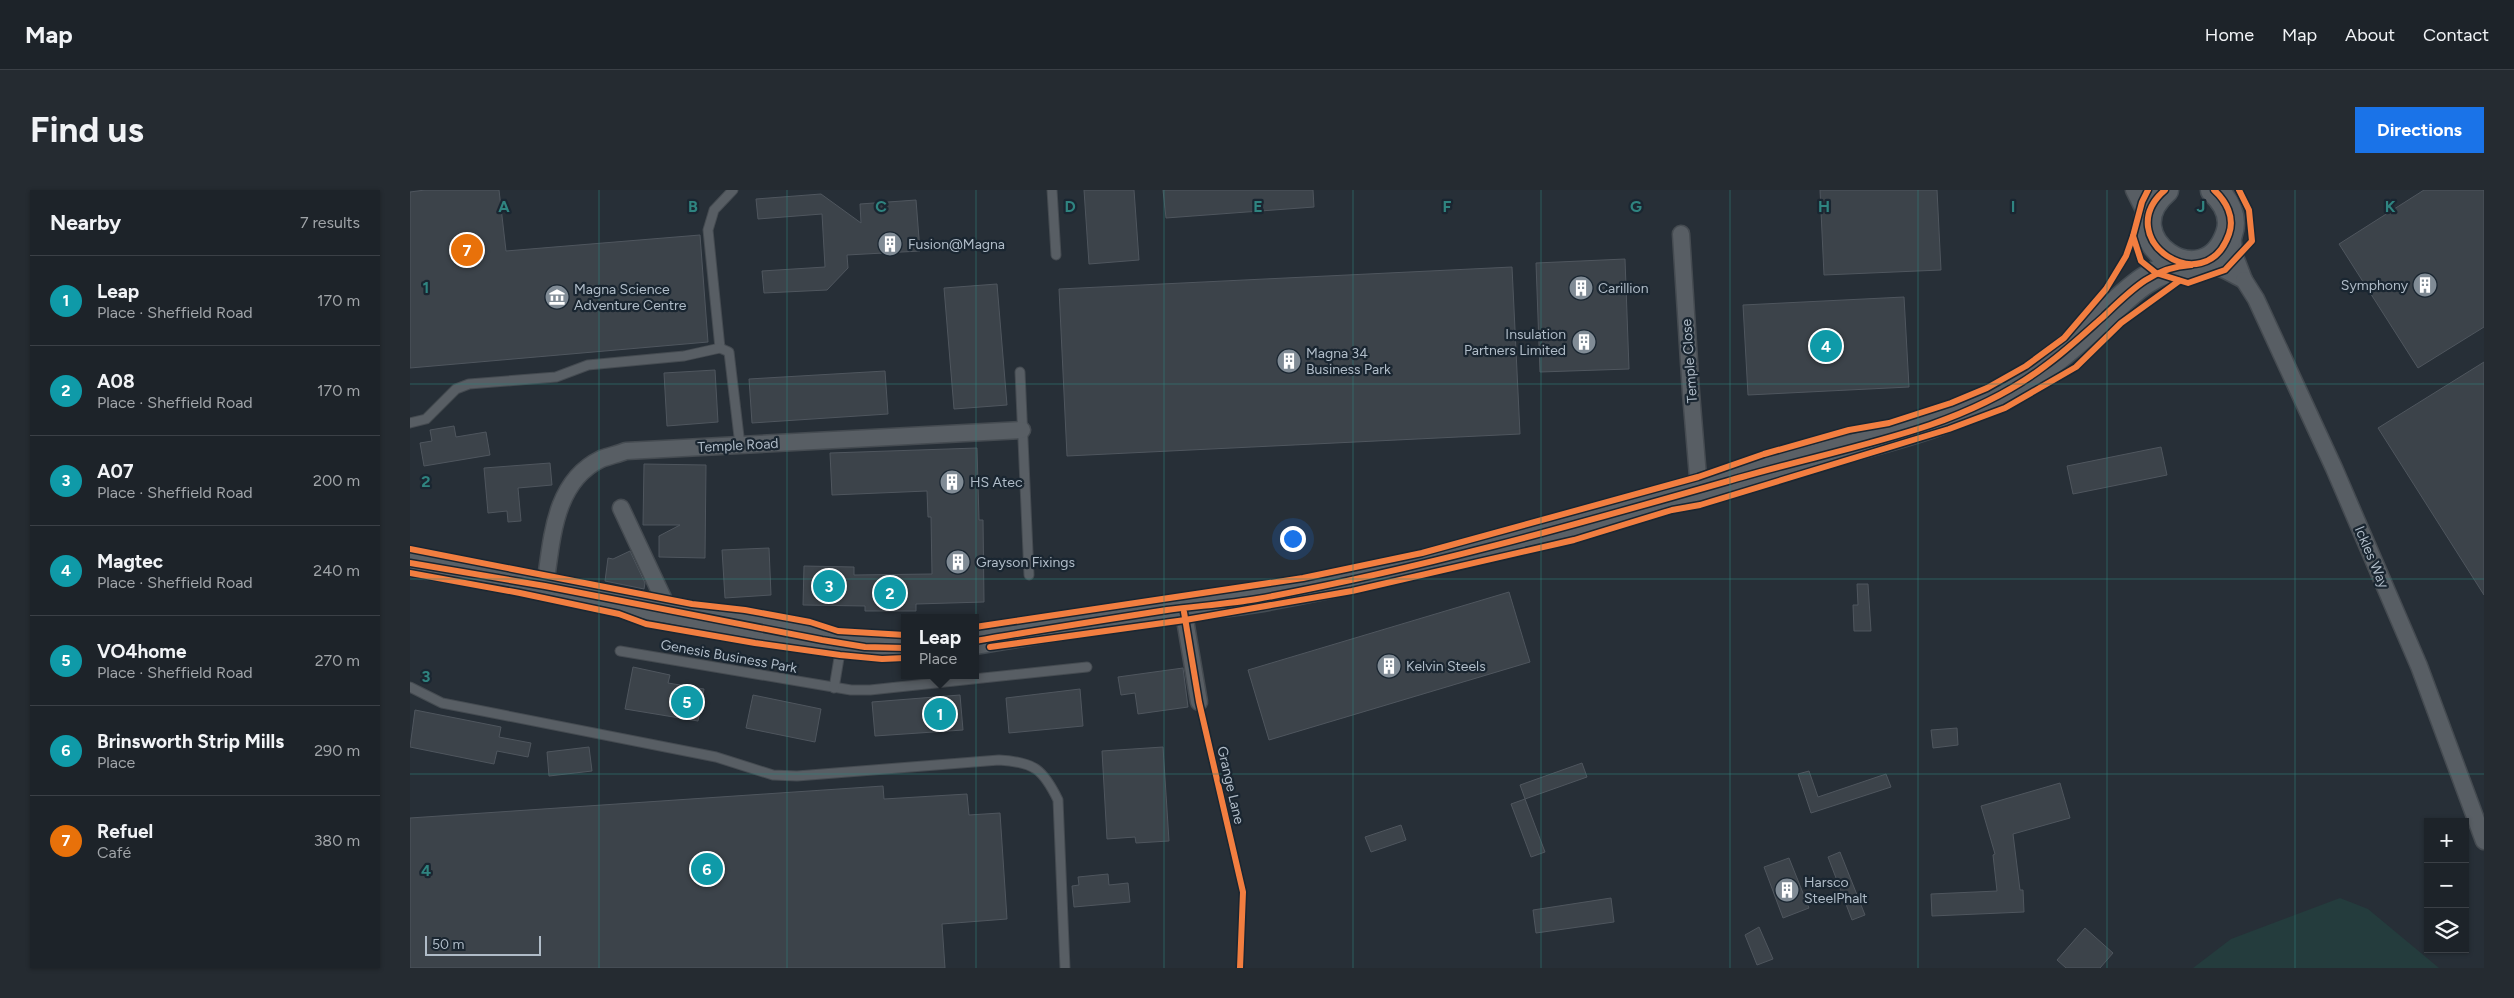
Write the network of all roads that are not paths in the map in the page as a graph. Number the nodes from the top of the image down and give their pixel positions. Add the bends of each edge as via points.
1 (733, 190) edge
2 (1052, 190) edge
3 (2134, 190) edge
4 (2165, 190) edge
5 (2214, 190) edge
6 (2231, 208) edge
7 (2148, 222) junction
8 (1681, 234) dead end
9 (1056, 255) dead end
10 (2197, 263) junction
11 (2244, 280) junction
12 (2133, 288) junction
13 (720, 348) junction
14 (1020, 372) dead end
15 (410, 423) edge
16 (1022, 430) junction
17 (740, 445) junction
18 (1702, 488) junction
19 (621, 508) dead end
20 (410, 563) edge
21 (1029, 575) dead end
22 (545, 586) junction
23 (661, 608) junction
24 (1183, 608) junction
25 (979, 641) edge
26 (842, 644) junction
27 (901, 648) edge
28 (620, 651) dead end
29 (1086, 667) dead end
30 (979, 678) edge
31 (973, 679) edge
32 (410, 687) edge
33 (834, 688) junction
34 (1199, 702) dead end
35 (2484, 841) edge
36 (1065, 968) edge

1 - 13 lane via 714,210 708,230
2 - 9 lane
3 - 7 street
4 - 7 main road via 2152,206
5 - 6 main road
6 - 10 main road via 2225,245 2218,254
6 - 11 street, Ickles Way via 2234,254
7 - 10 main road via 2153,243 2165,256 2181,264
7 - 12 main road
8 - 18 street, Temple Close via 1691,393 1698,477
10 - 11 street via 2225,270
10 - 12 main road via 2161,270
11 - 35 street, Ickles Way via 2334,468 2419,666
12 - 18 main road via 2043,368 1965,412
13 - 15 lane via 684,356 588,365 556,377 469,384 456,389 426,419
13 - 17 lane via 729,352
14 - 16 lane
16 - 17 street, Temple Road
16 - 21 lane
17 - 22 street, Temple Road via 626,451 600,460 577,476 564,494 554,525
18 - 24 main road via 1424,565 1253,600
19 - 23 street via 663,598
20 - 22 main road
22 - 23 main road
23 - 26 main road
24 - 25 main road
24 - 34 street
26 - 27 main road
26 - 33 lane
28 - 33 lane, Genesis Business Park
29 - 30 lane, Genesis Business Park
31 - 33 lane, Genesis Business Park via 870,690
32 - 36 lane via 442,703 716,757 773,775 797,776 999,760 1036,768 1048,780 1058,800

